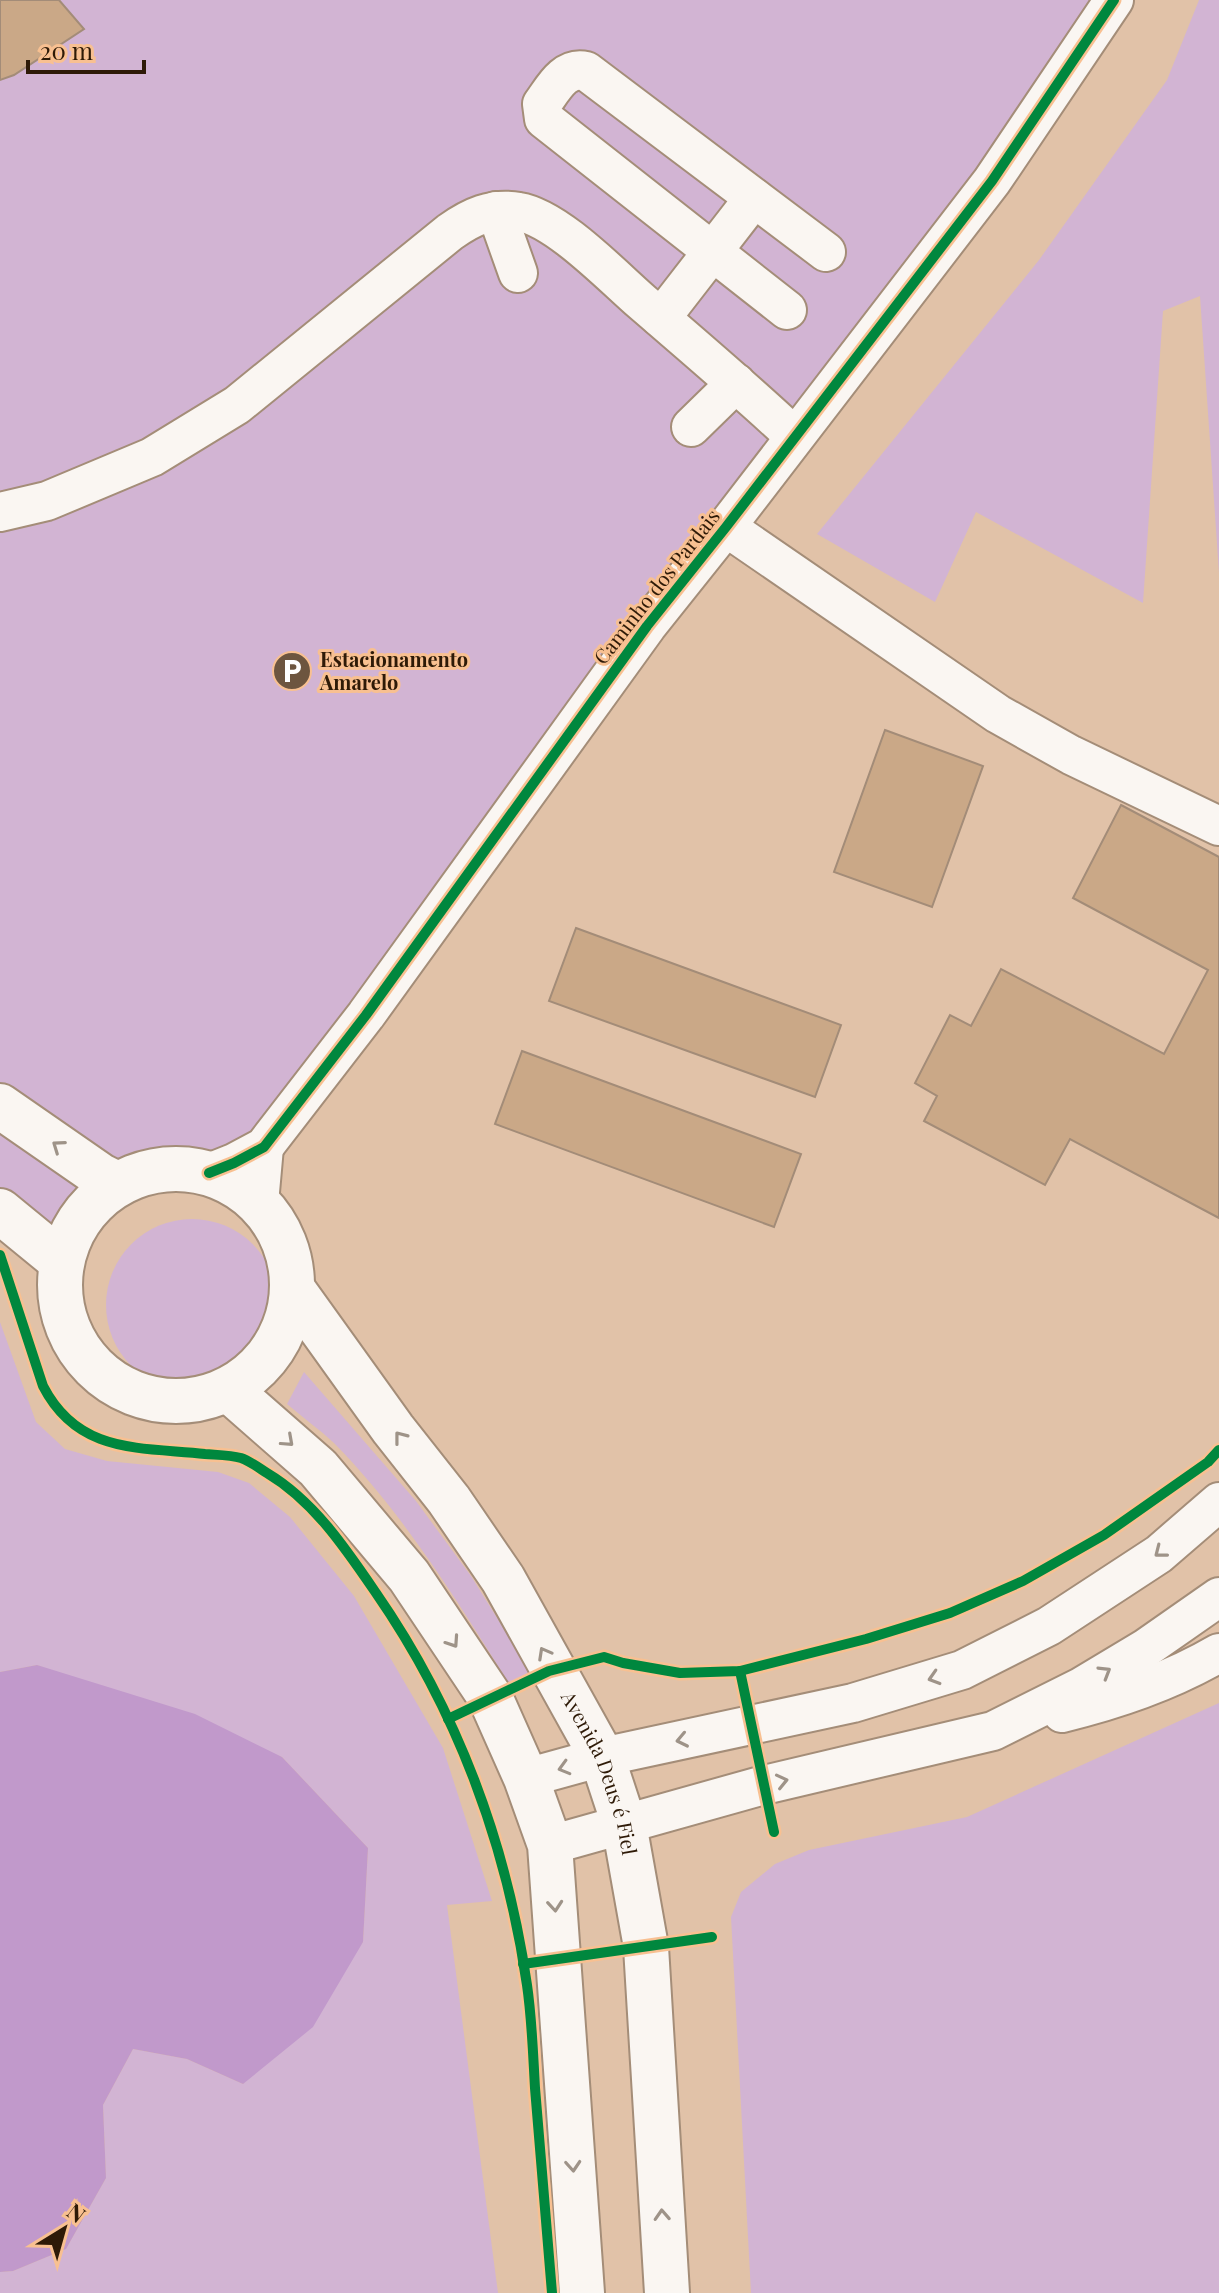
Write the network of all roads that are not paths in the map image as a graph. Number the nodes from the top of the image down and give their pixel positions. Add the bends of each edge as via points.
1 (1114, 0) edge
2 (754, 198) junction
3 (496, 211) junction
4 (712, 252) junction
5 (826, 252) dead end
6 (518, 273) dead end
7 (787, 310) dead end
8 (661, 318) junction
9 (736, 383) junction
10 (691, 427) dead end
11 (794, 436) junction
12 (0, 512) edge
13 (726, 527) junction
14 (1219, 826) edge
15 (0, 1106) edge
16 (264, 1147) junction
17 (209, 1173) junction
18 (117, 1184) junction
19 (259, 1203) junction
20 (0, 1211) edge
21 (61, 1261) junction
22 (294, 1291) junction
23 (229, 1390) junction
24 (1219, 1502) edge
25 (1219, 1597) edge
26 (1219, 1653) edge
27 (993, 1731) junction
28 (602, 1757) junction
29 (526, 1778) junction
30 (624, 1824) junction
31 (550, 1845) junction
32 (582, 2293) edge
33 (667, 2293) edge

1 - 11 street, Caminho dos Pardais via 992,181
2 - 4 street
2 - 4 street via 586,71 569,71 542,104 544,119
2 - 5 street
3 - 6 street
3 - 8 street via 542,219
3 - 12 street via 471,217 450,232 252,394 200,428 136,464 47,501
4 - 7 street
4 - 8 street
8 - 9 street
9 - 10 street
9 - 11 street
11 - 13 street, Caminho dos Pardais
13 - 14 street via 998,714
13 - 16 street, Caminho dos Pardais via 647,626
18 -> 15 main road
16 - 17 street, Caminho dos Pardais
16 - 19 street
17 - 18 main road via 154,1170
17 - 19 main road
18 - 21 main road via 91,1203 72,1230
19 - 22 main road via 278,1227 290,1258
20 - 21 main road
21 - 23 main road via 59,1293 66,1325 82,1354 105,1377 133,1394 165,1401 198,1400
22 - 23 main road via 275,1349
28 -> 22 main road, Avenida Deus é Fiel via 503,1579
23 -> 29 main road via 318,1468 409,1576 490,1697
24 -> 28 street via 1159,1554 1049,1626 962,1670 853,1703
27 -> 25 street via 1081,1687
26 - 27 street via 1100,1704
30 -> 27 street
28 -> 29 street
28 - 30 main road, Avenida Deus é Fiel
29 - 31 main road
30 - 31 street
33 -> 30 main road, Avenida Deus é Fiel via 646,1947
31 -> 32 main road

